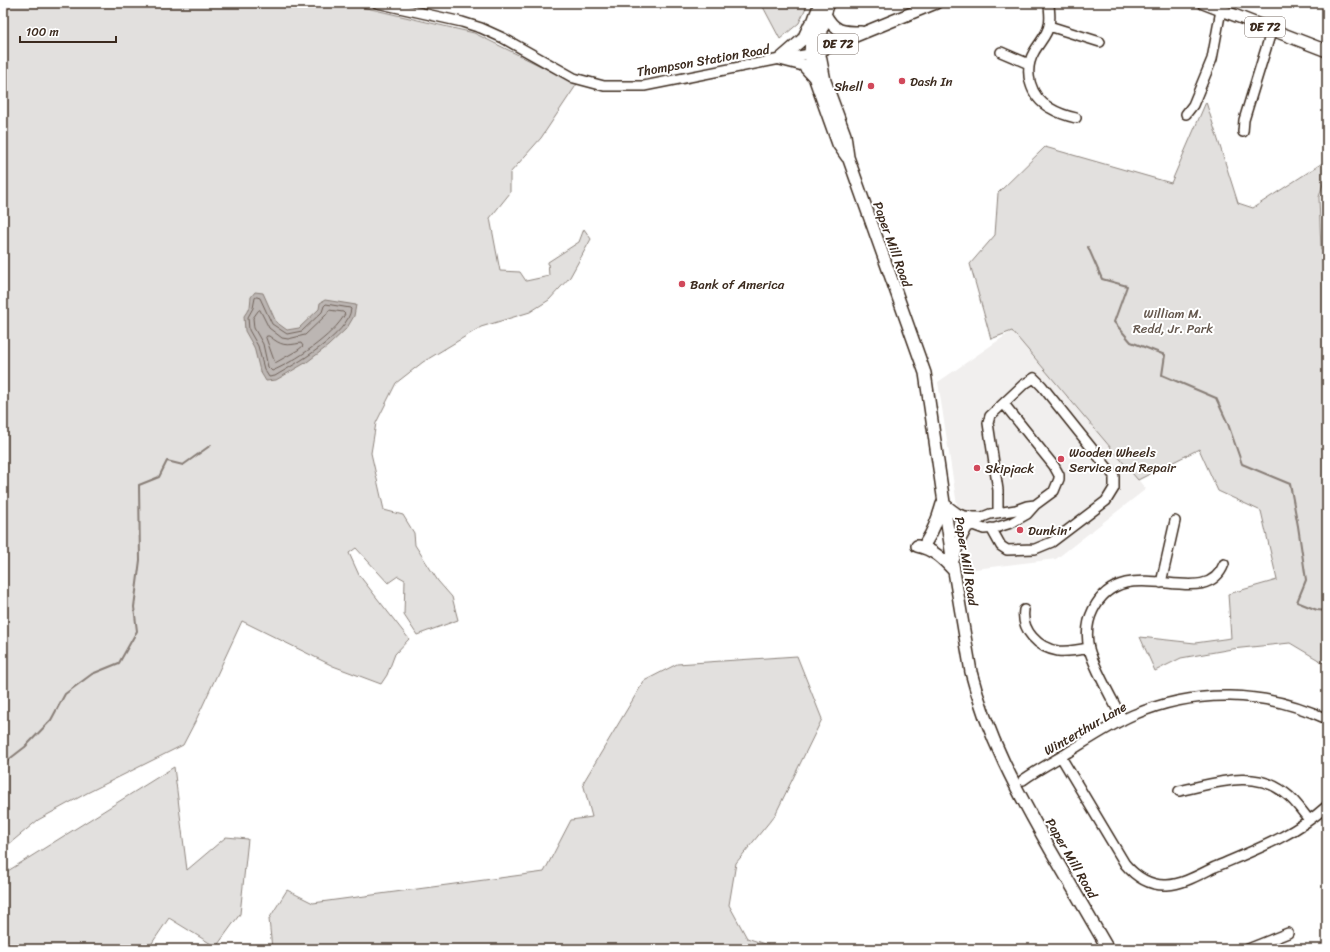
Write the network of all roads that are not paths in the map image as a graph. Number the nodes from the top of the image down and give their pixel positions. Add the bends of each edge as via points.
1 (377, 3) edge
2 (936, 3) edge
3 (1048, 3) edge
4 (1203, 3) edge
5 (823, 7) edge
6 (1221, 10) junction
7 (1049, 26) junction
8 (1272, 29) junction
9 (866, 32) junction
10 (1100, 42) dead end
11 (1327, 51) edge
12 (1002, 52) dead end
13 (815, 53) junction
14 (780, 59) junction
15 (1029, 64) junction
16 (814, 78) junction
17 (1186, 114) dead end
18 (1076, 118) dead end
19 (1243, 132) dead end
20 (848, 158) junction
21 (1004, 404) junction
22 (944, 502) junction
23 (1035, 505) junction
24 (998, 513) junction
25 (1175, 521) dead end
26 (973, 524) junction
27 (991, 528) junction
28 (949, 534) junction
29 (1224, 564) dead end
30 (954, 569) junction
31 (1161, 583) junction
32 (1024, 610) dead end
33 (1089, 648) junction
34 (1327, 719) edge
35 (1123, 720) junction
36 (1061, 757) junction
37 (1023, 780) dead end
38 (1179, 791) dead end
39 (1327, 806) edge
40 (1309, 820) junction
41 (1288, 933) dead end
42 (1108, 949) edge
43 (1248, 949) edge

1 - 14 street, Thompson Station Road via 482,28 574,78 604,86 644,86
2 - 9 main road, DE 72
3 - 7 street
4 - 6 main road, DE 72
5 - 9 main road via 832,25 837,29 845,32
5 - 13 main road, Paper Mill Road / DE 72 via 812,25
5 - 14 main road via 803,39
6 - 8 main road, DE 72
6 - 17 street via 1212,59 1193,105
7 - 10 street
7 - 15 street via 1034,50
8 - 11 main road, DE 72
8 - 19 street via 1244,120
9 - 13 main road, DE 72
12 - 15 street
13 - 14 street, Thompson Station Road
13 - 16 main road, Paper Mill Road
13 - 20 main road, Paper Mill Road via 845,134
14 - 16 main road via 804,65
15 - 18 street via 1030,82 1039,99 1048,108
16 - 20 main road, Paper Mill Road via 838,144
20 - 22 main road, Paper Mill Road via 924,373
21 - 23 street via 1059,475 1054,491
21 - 24 street via 990,416 988,423 998,490
21 - 27 street via 1034,378 1114,476 1114,488 1106,501 1052,542 1035,549 1007,550 1001,546
22 - 26 main road via 956,514
22 - 28 main road, Paper Mill Road
22 - 30 main road via 932,534 922,544
23 - 24 street
23 - 27 street via 1027,514 1010,523
24 - 26 street via 990,514
25 - 31 street
26 - 27 street via 984,529
26 - 28 street
26 - 30 main road via 956,549
28 - 30 main road, Paper Mill Road
29 - 31 street via 1217,576 1204,583
30 - 42 main road, Paper Mill Road via 971,672 988,725 1022,800
31 - 33 street via 1131,581 1117,586 1104,595 1094,607 1089,621
32 - 33 street via 1024,624 1043,646 1062,651
33 - 35 street
34 - 35 street, Winterthur Lane via 1281,702 1248,696 1220,695 1164,704
35 - 36 street, Winterthur Lane
36 - 37 street, Winterthur Lane
36 - 40 street via 1125,864 1135,875 1154,884 1168,885 1184,881 1270,844
38 - 40 street via 1230,780 1258,780 1272,784 1286,793
39 - 40 street
41 - 43 street

